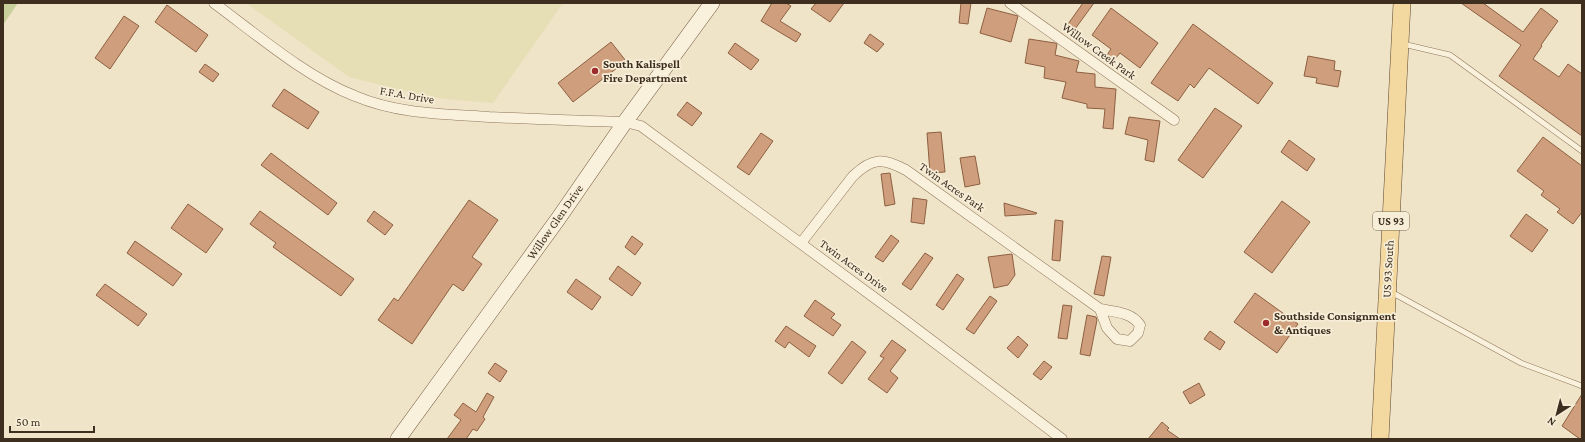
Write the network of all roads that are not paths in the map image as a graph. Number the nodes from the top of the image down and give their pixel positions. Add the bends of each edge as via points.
1 (214, 3) edge
2 (712, 3) edge
3 (1010, 3) edge
4 (1402, 3) edge
5 (1400, 44) junction
6 (1174, 120) dead end
7 (625, 122) junction
8 (1582, 150) edge
9 (801, 243) junction
10 (1387, 290) junction
11 (1100, 308) dead end
12 (1582, 386) edge
13 (398, 439) edge
14 (1062, 439) edge
15 (1380, 439) edge

1 - 7 street, F.F.A. Drive via 317,77 374,103 437,114
2 - 7 main road, Willow Glen Drive
3 - 6 street, Willow Creek Park
4 - 5 main road, US 93 South / US 93
5 - 8 lane via 1450,54
5 - 10 main road, US 93 South / US 93
7 - 9 street, Twin Acres Drive via 636,124 653,134
7 - 13 main road, Willow Glen Drive via 558,219
9 - 11 street, Twin Acres Park via 853,176 872,162 886,161 906,170
9 - 14 street, Twin Acres Drive
10 - 12 lane via 1521,362
10 - 15 main road, US 93 South / US 93

